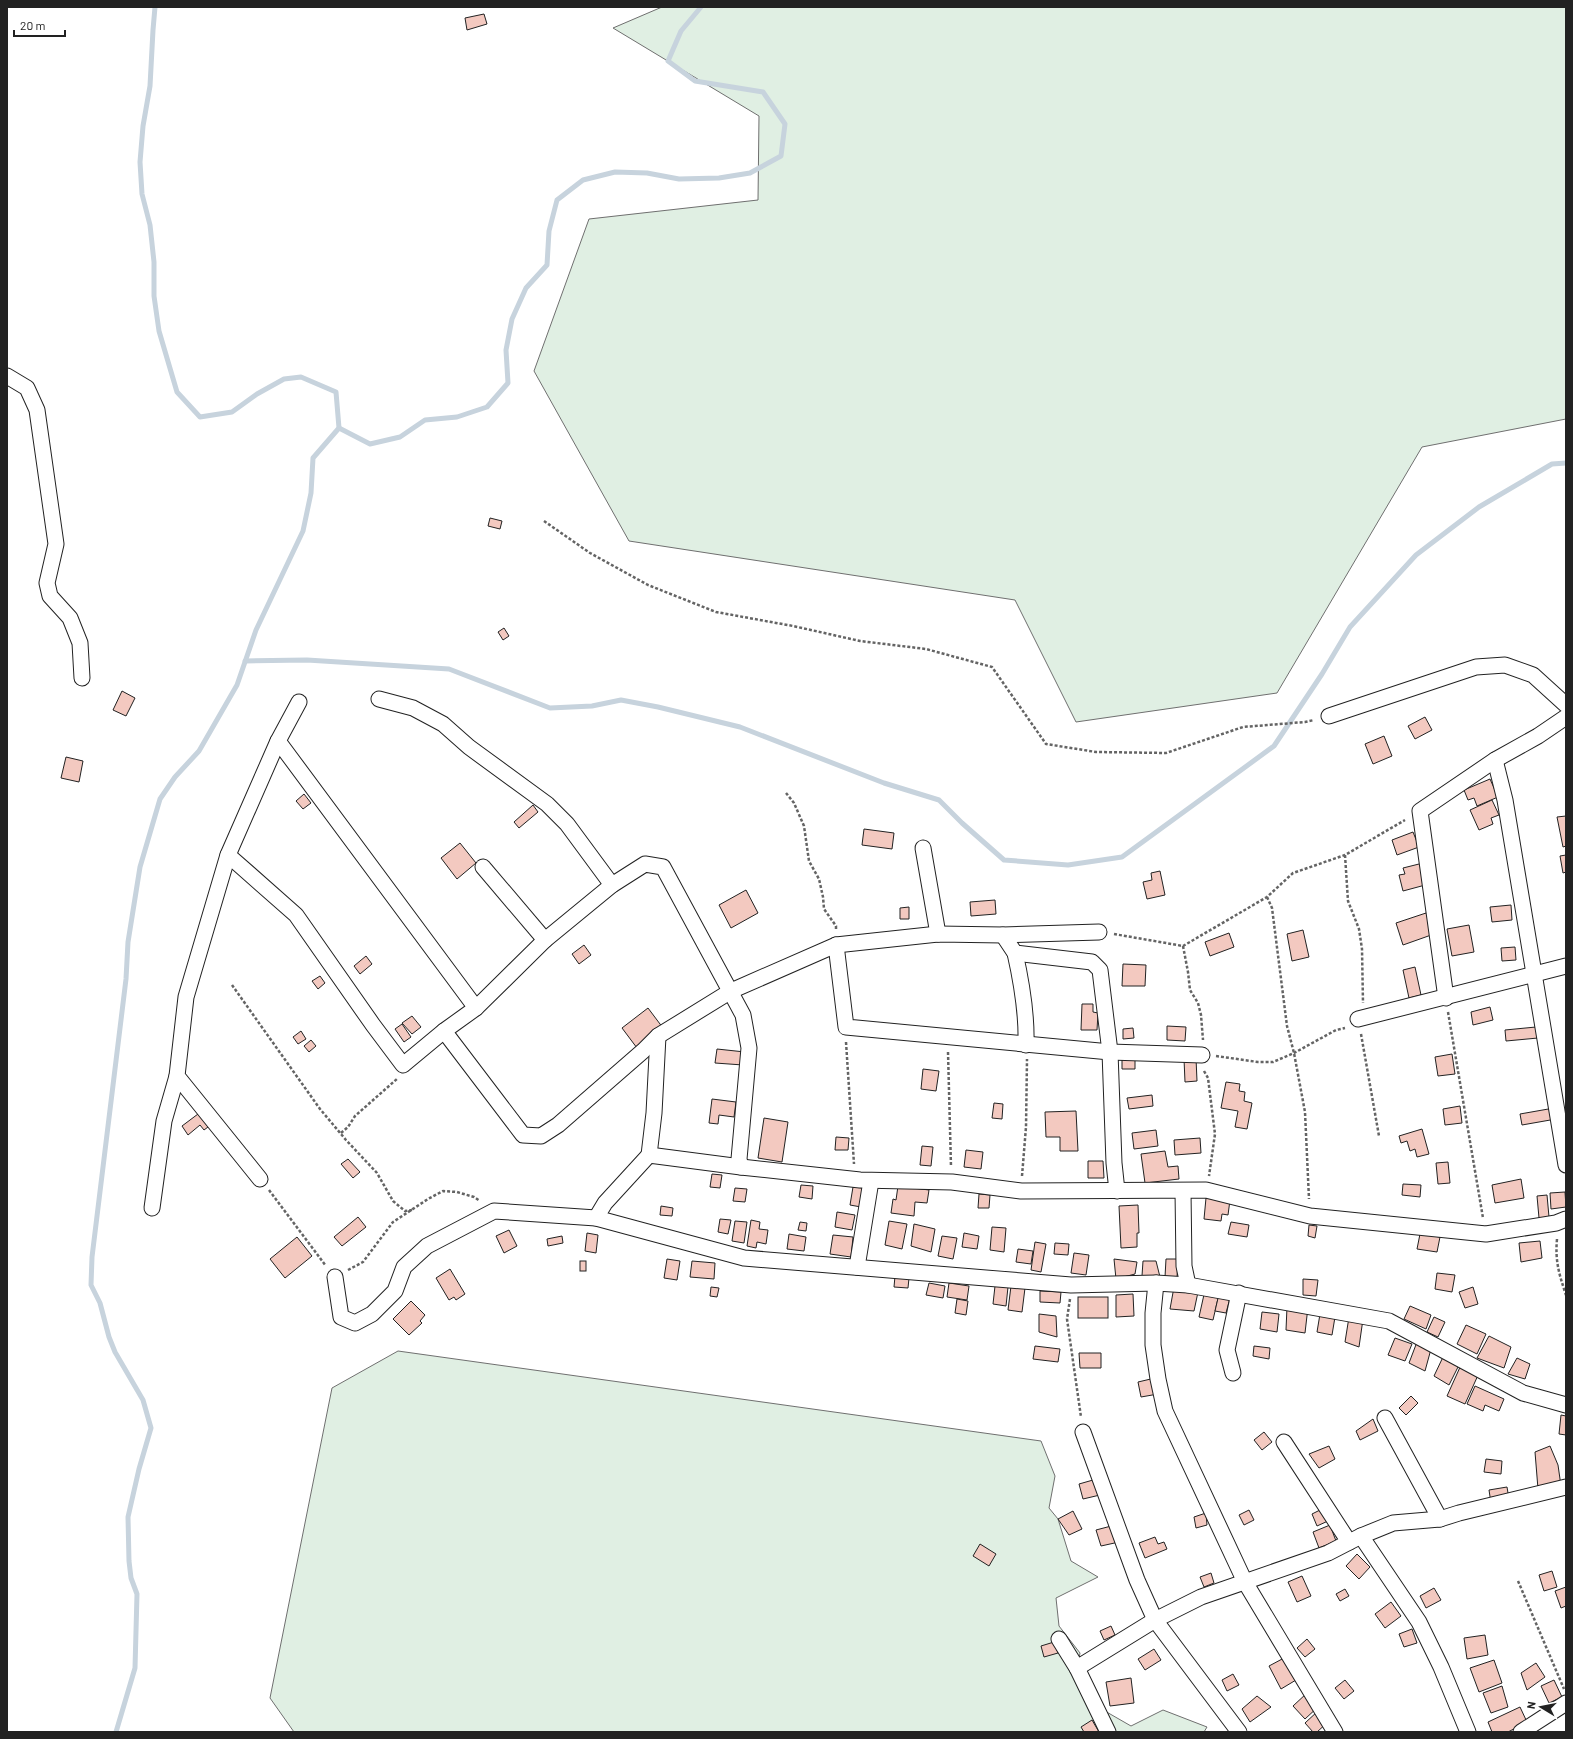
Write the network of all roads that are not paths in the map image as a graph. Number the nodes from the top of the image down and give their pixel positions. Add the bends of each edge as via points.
1 (7, 376) edge
2 (82, 678) dead end
3 (379, 699) dead end
4 (299, 702) dead end
5 (1566, 705) edge
6 (1330, 716) road end
7 (1566, 717) edge
8 (278, 740) junction
9 (1495, 760) junction
10 (923, 848) dead end
11 (228, 855) junction
12 (483, 867) dead end
13 (612, 885) junction
14 (1099, 932) road end
15 (938, 934) junction
16 (1003, 935) junction
17 (546, 940) junction
18 (836, 945) junction
19 (1014, 953) junction
20 (1566, 966) edge
21 (1533, 975) junction
22 (731, 991) junction
23 (1446, 998) junction
24 (476, 1008) junction
25 (1358, 1019) road end
26 (444, 1031) junction
27 (658, 1036) junction
28 (1026, 1045) junction
29 (1110, 1052) junction
30 (1202, 1055) road end
31 (177, 1076) junction
32 (649, 1155) junction
33 (1566, 1165) edge
34 (741, 1168) junction
35 (260, 1179) road end
36 (866, 1180) junction
37 (1117, 1191) junction
38 (1183, 1191) junction
39 (152, 1208) dead end
40 (596, 1218) junction
41 (1561, 1221) edge
42 (857, 1267) junction
43 (335, 1277) road end
44 (1156, 1284) junction
45 (1188, 1286) junction
46 (1238, 1294) junction
47 (1233, 1373) dead end
48 (1566, 1405) edge
49 (1385, 1418) dead end
50 (1083, 1432) road end
51 (1284, 1442) dead end
52 (1566, 1486) edge
53 (1440, 1519) junction
54 (1355, 1539) junction
55 (1244, 1582) junction
56 (1155, 1620) junction
57 (1059, 1639) dead end
58 (1078, 1668) junction
59 (1566, 1703) edge
60 (1108, 1732) edge
61 (1239, 1732) edge
62 (1335, 1732) edge
63 (1468, 1732) edge
64 (1521, 1732) edge

1 - 2 street via 27,388 38,410 56,544 47,583 50,596 70,618 80,643
3 - 13 street via 413,708 443,724 468,747 548,804 567,824
4 - 8 street
5 - 6 street via 1533,675 1505,665 1476,667
7 - 9 street
8 - 11 street
8 - 24 street
9 - 21 street via 1505,800
9 - 23 street via 1420,811
10 - 15 street
11 - 26 street via 296,915 403,1066
11 - 31 street via 186,997
12 - 17 street
13 - 17 street
13 - 22 street via 645,864 663,867
14 - 16 street
15 - 16 street
15 - 18 street
16 - 19 street
17 - 24 street
18 - 22 street
18 - 28 street via 846,1027
19 - 28 street via 1023,986
19 - 29 street via 1092,962 1100,970
20 - 21 street
21 - 23 street
21 - 33 street
22 - 27 street
22 - 34 street via 743,1015 749,1048 739,1159
23 - 25 street
24 - 26 street
26 - 27 street via 523,1135 541,1136 569,1115
27 - 32 street
28 - 29 street
29 - 30 street
29 - 37 street
31 - 35 street
31 - 39 street via 164,1121
32 - 34 street
32 - 40 street via 605,1203
34 - 36 street
36 - 37 street via 952,1182 1021,1191
36 - 42 street
37 - 38 street
38 - 41 street via 1206,1190 1310,1216 1486,1234
38 - 45 street via 1184,1266
40 - 42 street via 744,1258
40 - 43 street via 494,1211 427,1246 404,1267 395,1291 372,1314 355,1323 341,1317
42 - 44 street via 1071,1285
44 - 45 street
44 - 55 street via 1153,1345 1165,1411
45 - 46 street
46 - 47 street via 1228,1350
46 - 48 street via 1389,1321 1523,1393
49 - 53 street
50 - 56 street via 1137,1580
51 - 54 street
52 - 53 street
53 - 54 street via 1393,1523
54 - 55 street via 1328,1553
54 - 63 street via 1419,1622
55 - 56 street via 1201,1597
55 - 62 street
56 - 58 street
56 - 61 street
57 - 58 street
58 - 60 street
59 - 64 street

